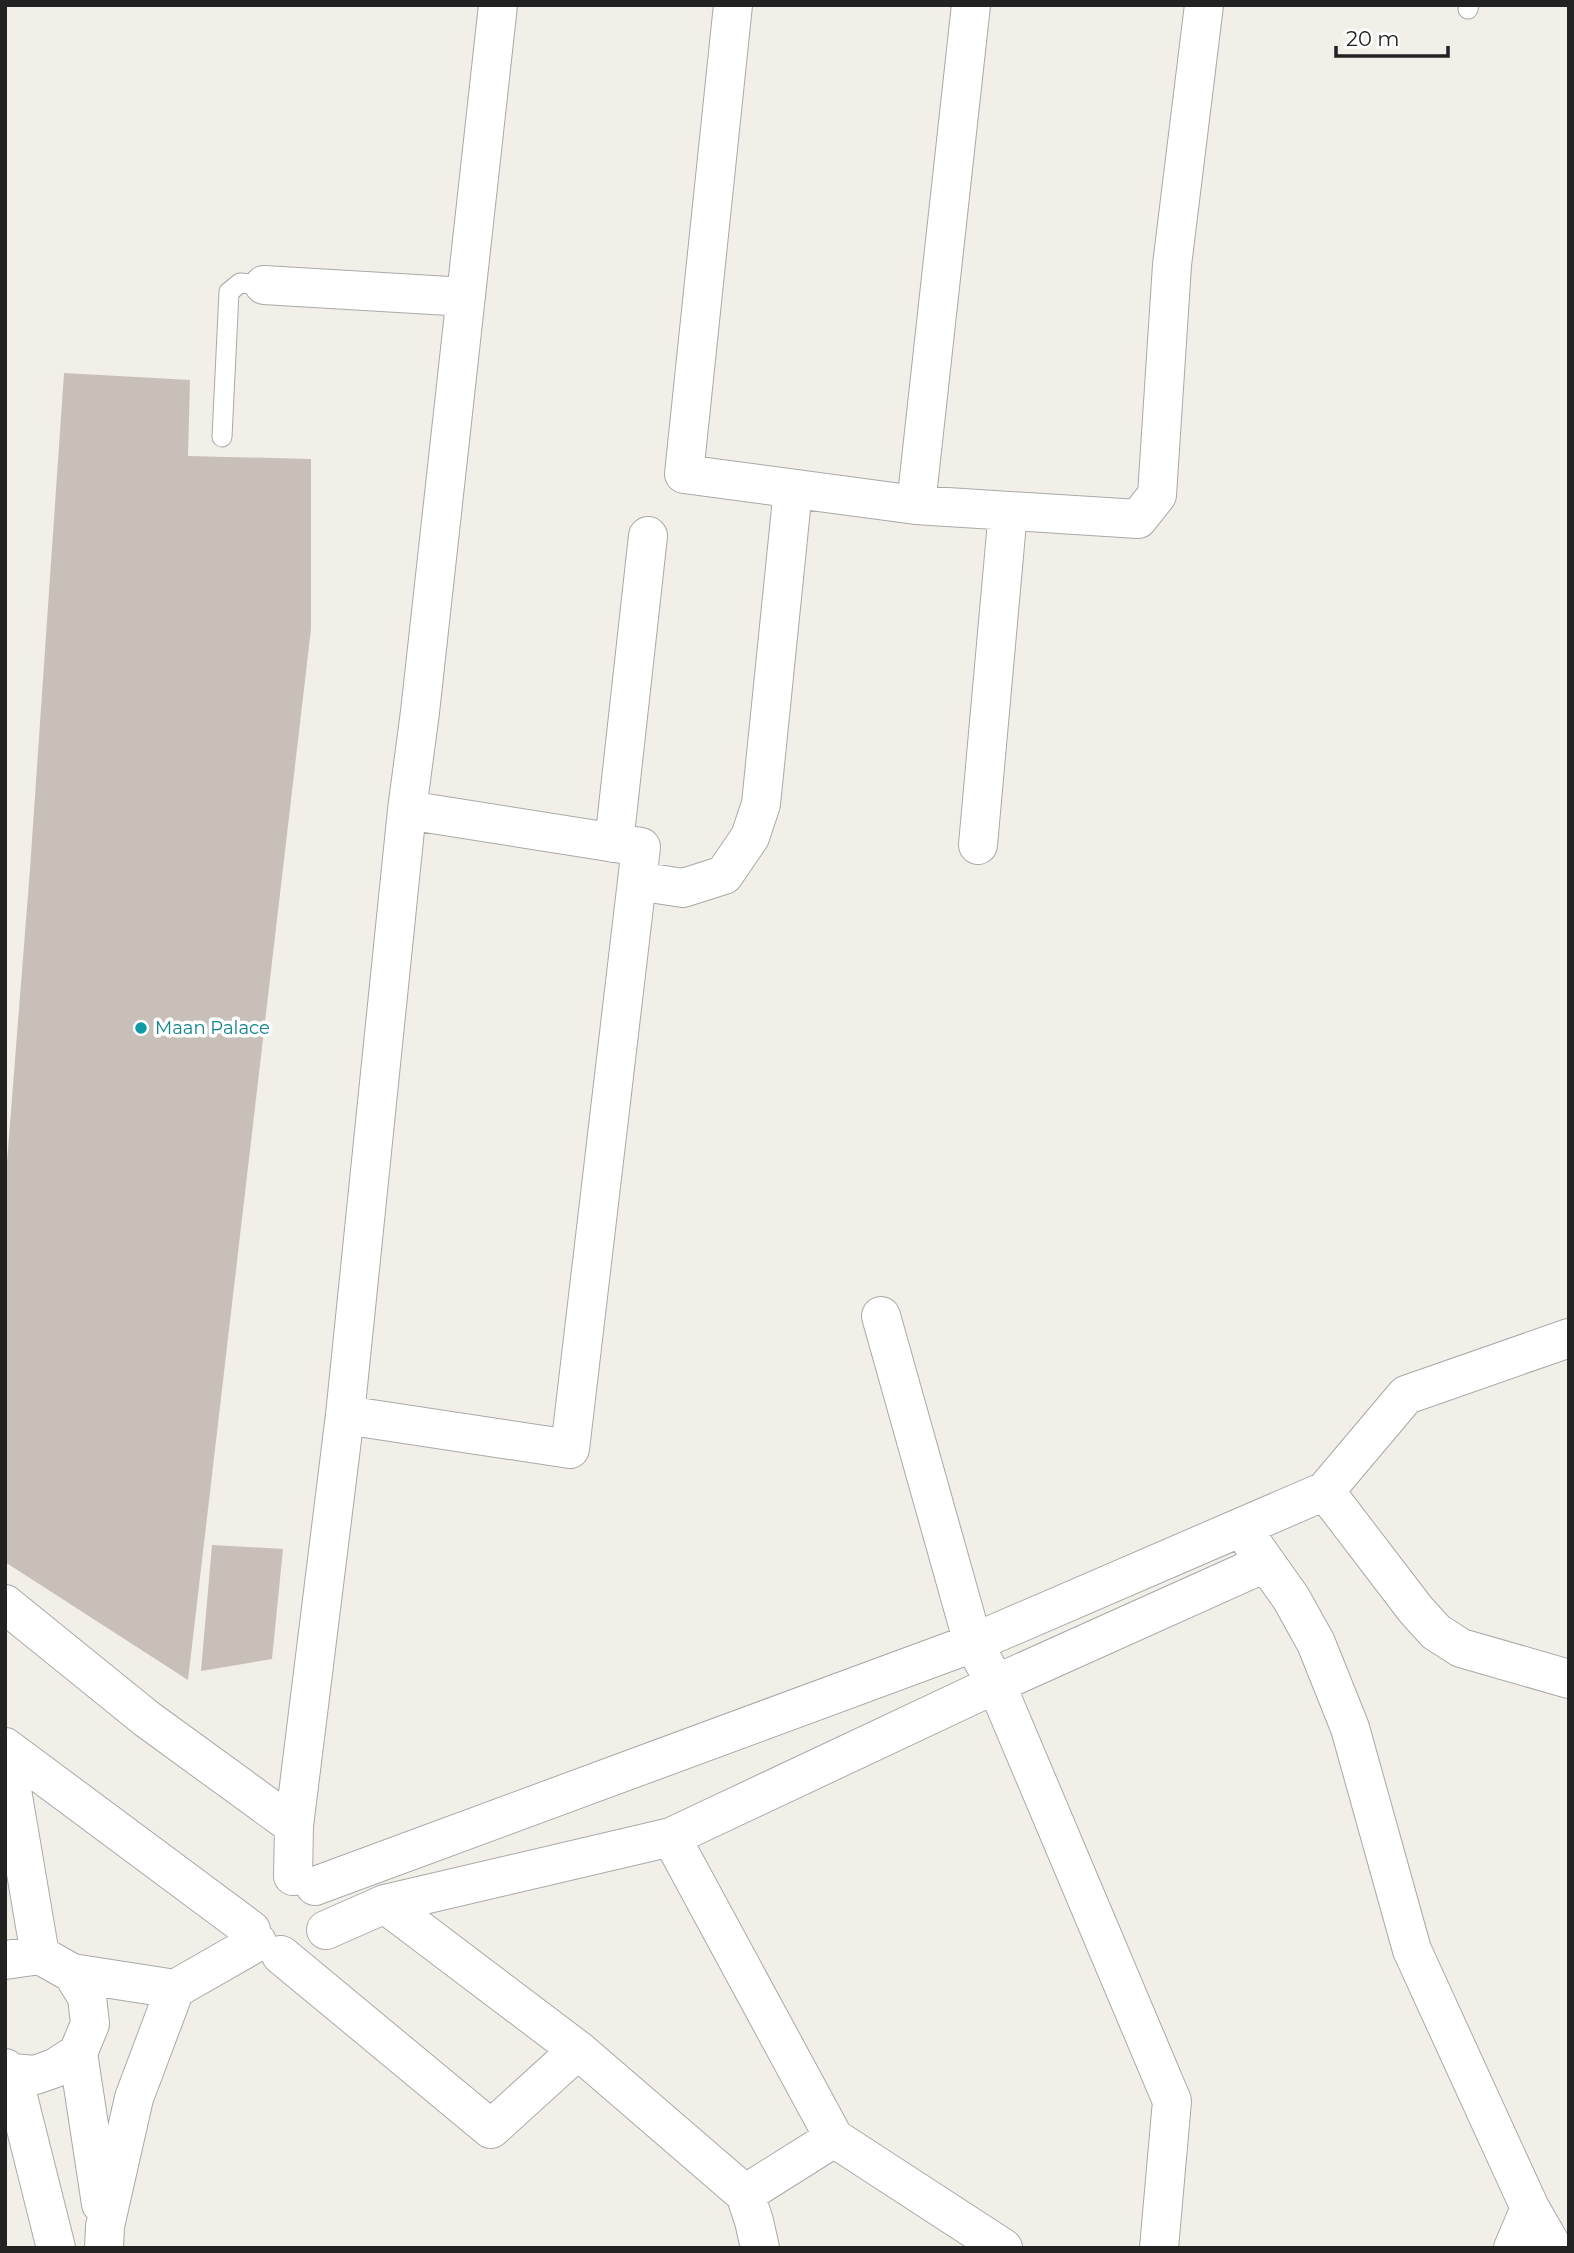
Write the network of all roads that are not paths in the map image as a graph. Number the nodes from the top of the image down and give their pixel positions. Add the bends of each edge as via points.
1 (499, 5) edge
2 (733, 5) edge
3 (971, 5) edge
4 (1204, 5) edge
5 (264, 285) joint
6 (466, 297) junction
7 (222, 437) dead end
8 (793, 489) junction
9 (916, 505) junction
10 (1008, 511) junction
11 (648, 536) dead end
12 (407, 810) junction
13 (614, 843) junction
14 (978, 845) dead end
15 (637, 881) junction
16 (881, 1316) dead end
17 (1569, 1338) edge
18 (345, 1415) junction
19 (1325, 1491) junction
20 (1241, 1526) junction
21 (1265, 1563) junction
22 (5, 1604) edge
23 (973, 1643) junction
24 (1569, 1679) edge
25 (996, 1684) junction
26 (5, 1748) edge
27 (294, 1826) junction
28 (671, 1837) junction
29 (304, 1881) junction
30 (385, 1904) junction
31 (326, 1930) junction
32 (263, 1942) junction
33 (39, 1963) edge
34 (175, 1989) junction
35 (578, 2050) junction
36 (78, 2053) junction
37 (9, 2071) edge
38 (834, 2138) junction
39 (745, 2194) junction
40 (1530, 2208) junction
41 (106, 2241) edge
42 (56, 2248) edge
43 (760, 2248) edge
44 (1003, 2248) edge
45 (1159, 2248) edge
46 (1513, 2248) edge
47 (1553, 2248) edge

1 - 6 street
2 - 8 street via 684,474
3 - 9 street
4 - 10 street via 1171,265 1157,495 1138,519
5 - 6 street
5 - 7 lane via 240,284 229,292
6 - 12 street
8 - 9 street
8 - 15 street via 761,804 750,836 724,875 683,888
9 - 10 street
10 - 14 street
11 - 13 street
12 - 13 street
12 - 18 street
13 - 15 street via 641,846
15 - 18 street via 570,1449
16 - 23 street
17 - 19 street via 1406,1395
18 - 27 street
19 - 20 street
19 - 24 street via 1436,1632 1461,1648
20 - 21 street
20 - 23 street
21 - 25 street
21 - 40 street via 1316,1643 1350,1728 1412,1950
22 - 27 street via 147,1719
23 - 25 street
23 - 29 street
25 - 28 street
25 - 45 street via 1171,2101
26 - 32 street
26 - 33 street
27 - 29 street
28 - 30 street
28 - 38 street
29 - 31 street via 323,1895
29 - 32 street via 279,1876 257,1891 248,1916
30 - 31 street
30 - 35 street
31 - 32 street via 308,1951 295,1955
32 - 34 street
32 - 35 street via 491,2129
33 - 34 street
33 - 36 street via 87,1997 90,2024
34 - 41 street via 134,2098
35 - 39 street
36 - 37 street via 36,2075
36 - 41 street
37 - 42 street
38 - 39 street
38 - 44 street
39 - 43 street
40 - 46 street
40 - 47 street

